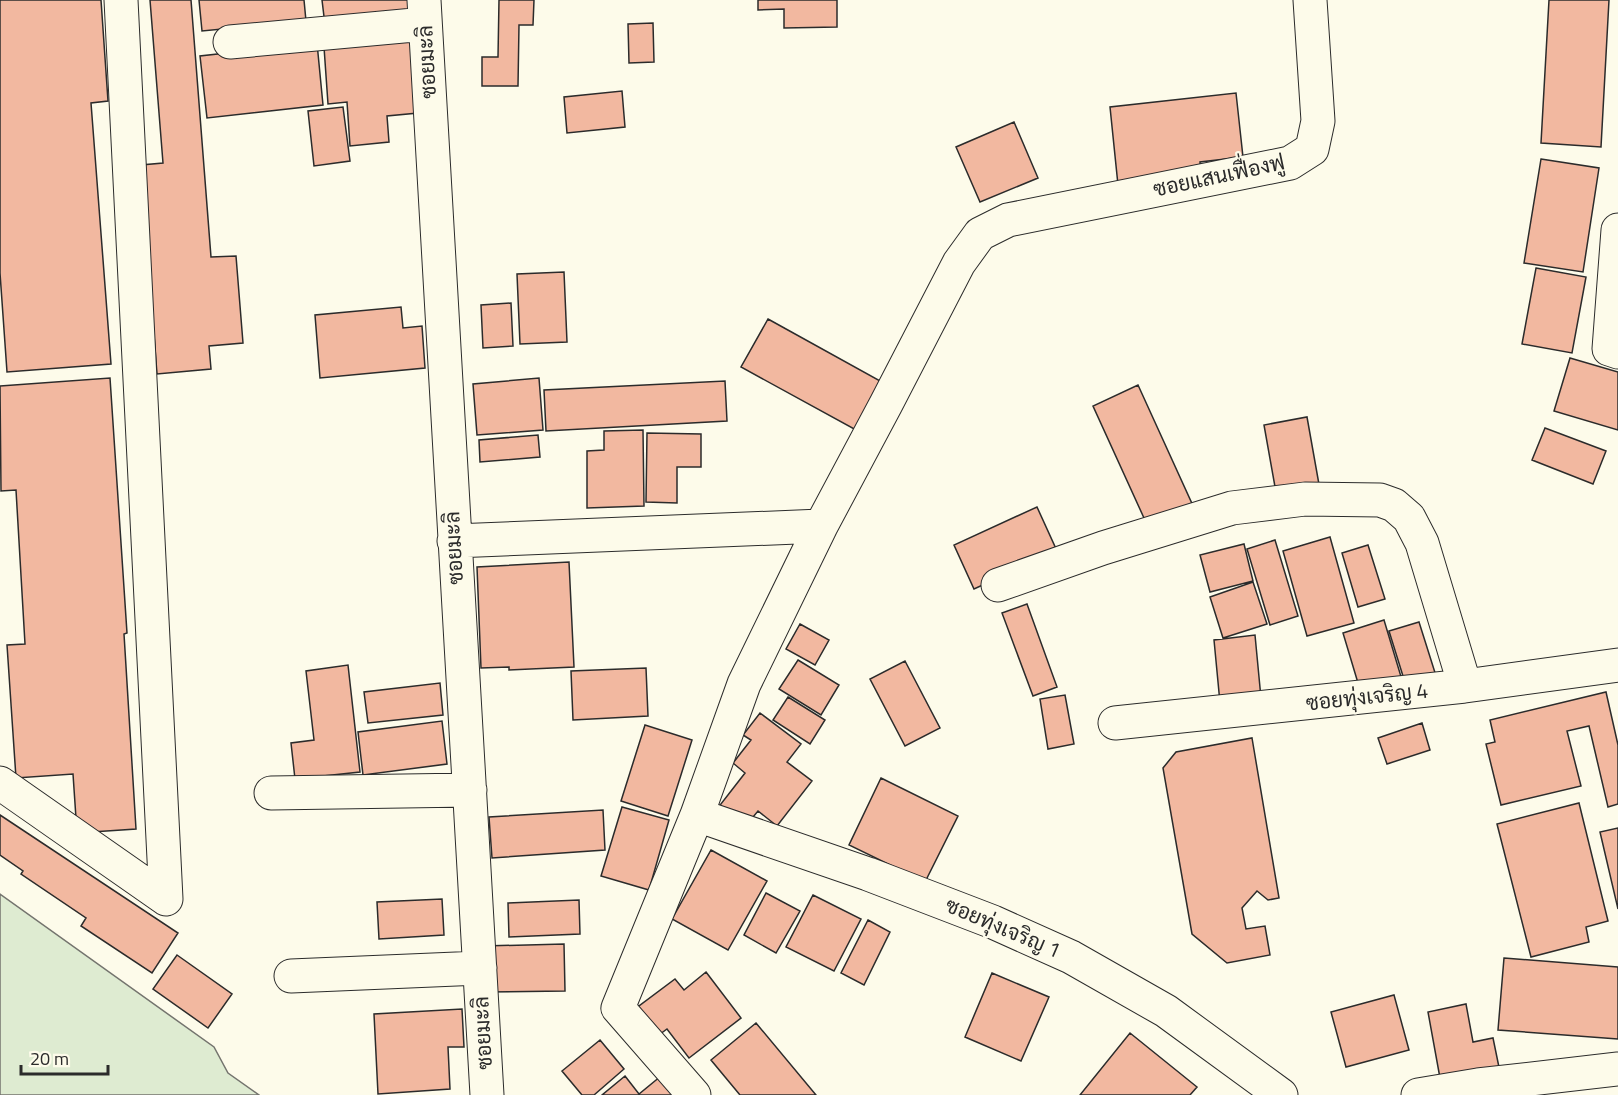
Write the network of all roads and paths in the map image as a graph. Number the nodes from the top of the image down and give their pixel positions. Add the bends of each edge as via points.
1 (121, 0) edge
2 (1311, 0) edge
3 (424, 12) edge
4 (230, 42) dead end
5 (1618, 230) edge
6 (1613, 350) edge
7 (821, 526) junction
8 (454, 542) junction
9 (998, 585) dead end
10 (1618, 665) edge
11 (1465, 686) junction
12 (1115, 723) dead end
13 (0, 783) edge
14 (470, 790) junction
15 (272, 793) dead end
16 (698, 815) junction
17 (480, 968) junction
18 (291, 976) dead end
19 (1618, 1069) edge
20 (487, 1095) edge
21 (694, 1095) edge
22 (1281, 1095) edge
23 (1418, 1095) edge

1 - 13 street via 166,898
2 - 7 street, ซอยแสนเฟื่องฟู via 1318,120 1312,149 1290,163 1008,220 980,234 958,263
3 - 4 street
3 - 8 street, ซอยมะลิ
5 - 6 street
7 - 8 street
7 - 16 street via 744,684
8 - 14 street, ซอยมะลิ
9 - 11 street via 1232,508 1305,499 1380,500 1394,505 1409,518 1422,543
10 - 11 street, ซอยทุ่งเจริญ 4
11 - 12 street, ซอยทุ่งเจริญ 4
14 - 15 street
14 - 17 street, ซอยมะลิ
16 - 21 street via 618,1008
16 - 22 street, ซอยทุ่งเจริญ 1 via 868,874 1071,957 1166,1011
17 - 18 street
17 - 20 street, ซอยมะลิ
19 - 23 street

